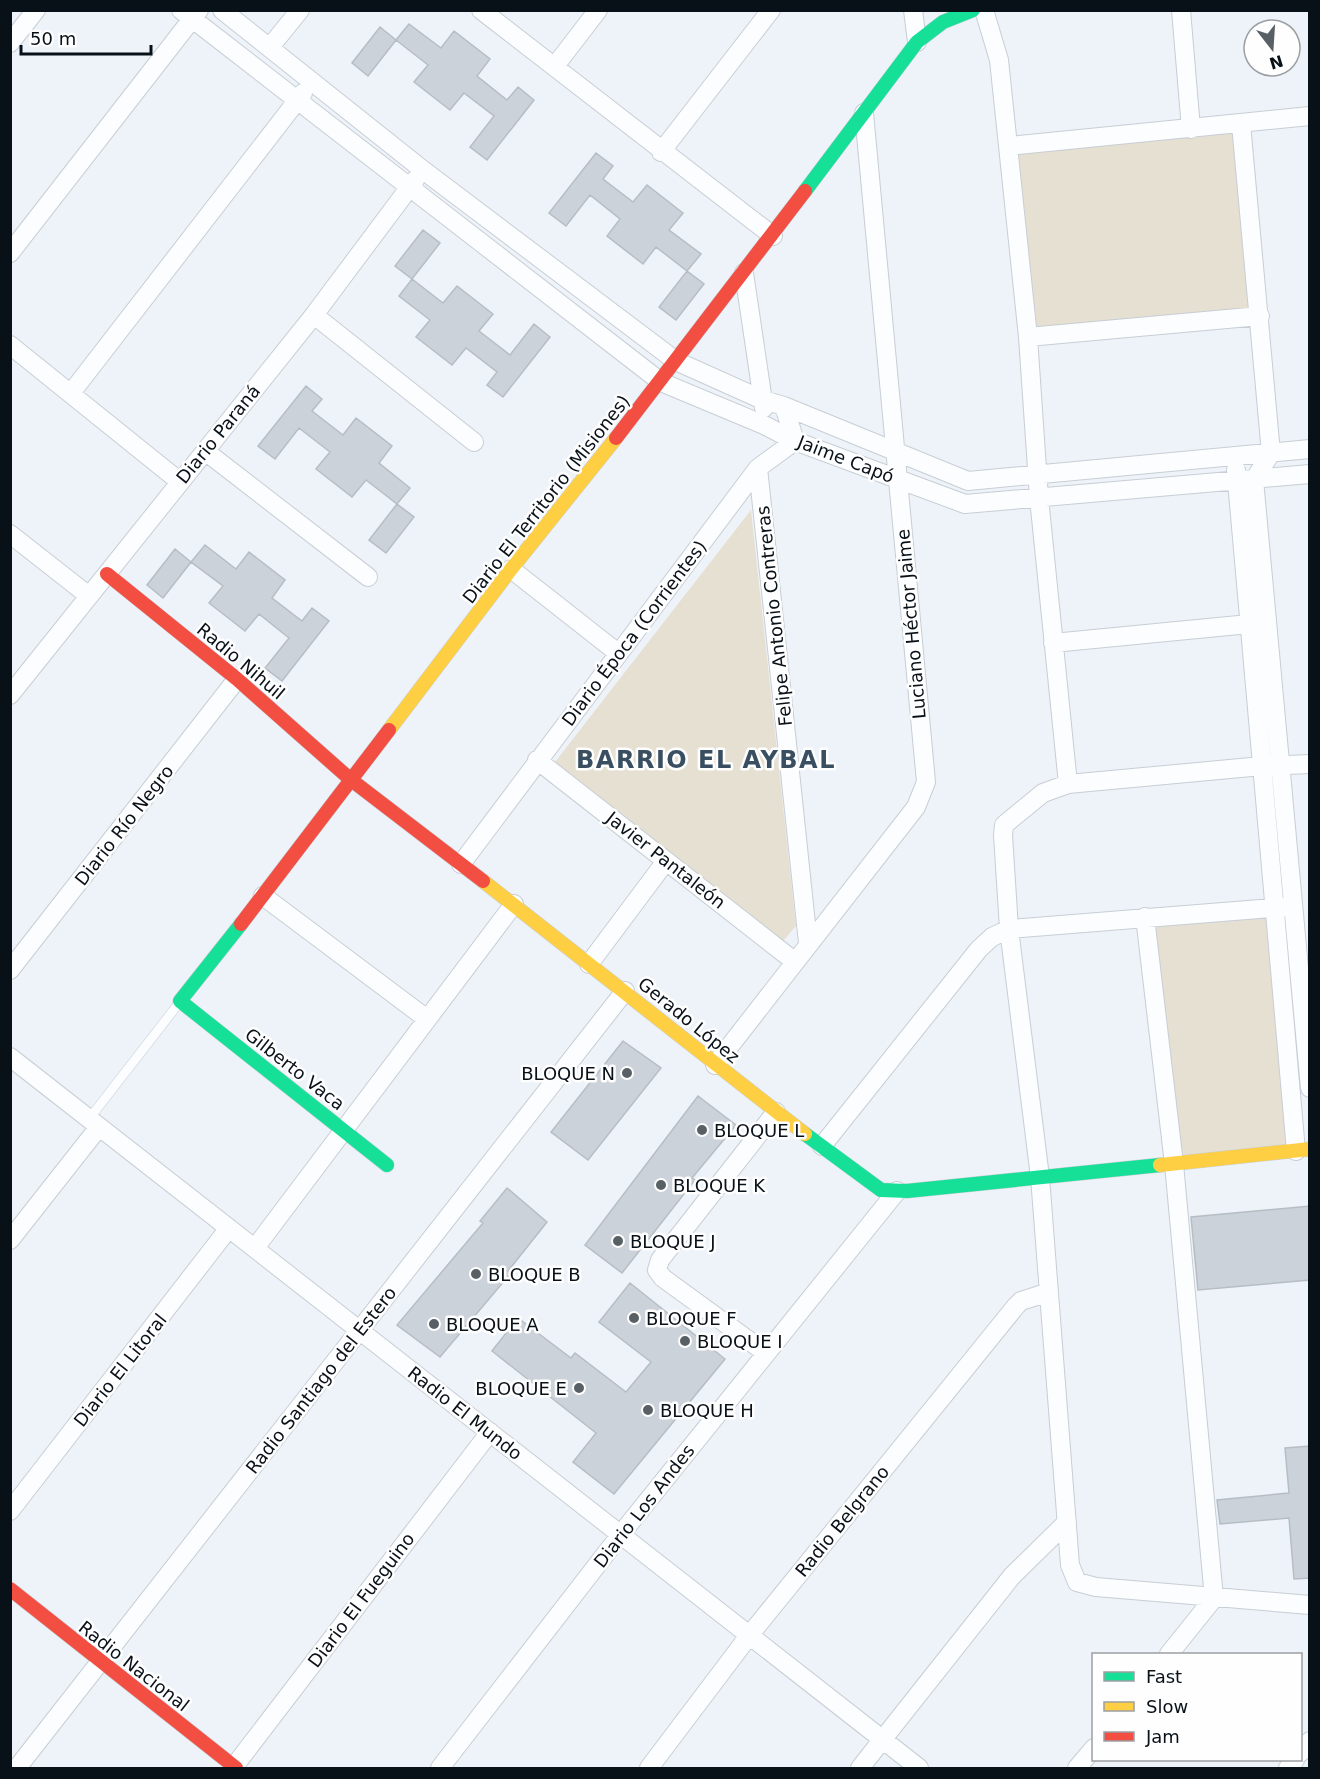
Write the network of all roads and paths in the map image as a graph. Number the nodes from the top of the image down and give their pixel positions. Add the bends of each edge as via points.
1 (36, 10) edge
2 (222, 10) edge
3 (300, 10) edge
4 (482, 10) edge
5 (598, 10) edge
6 (771, 10) edge
7 (913, 10) edge
8 (973, 10) edge
9 (984, 10) edge
10 (1181, 10) edge
11 (191, 13) edge
12 (940, 16) edge
13 (917, 42) junction
14 (10, 43) edge
15 (270, 47) junction
16 (555, 66) junction
17 (311, 80) junction
18 (297, 102) junction
19 (864, 113) junction
20 (1310, 116) edge
21 (1241, 124) junction
22 (1191, 129) junction
23 (1008, 146) junction
24 (661, 152) junction
25 (423, 170) junction
26 (409, 188) junction
27 (772, 236) junction
28 (10, 253) edge
29 (744, 273) junction
30 (314, 315) junction
31 (1260, 316) junction
32 (1028, 337) junction
33 (10, 345) edge
34 (676, 361) junction
35 (661, 382) junction
36 (71, 393) junction
37 (764, 400) junction
38 (784, 406) junction
39 (764, 425) junction
40 (795, 441) junction
41 (474, 442) dead end
42 (1310, 449) edge
43 (205, 451) junction
44 (896, 452) junction
45 (1270, 453) junction
46 (1235, 456) junction
47 (758, 468) junction
48 (1310, 474) edge
49 (1039, 475) junction
50 (898, 479) junction
51 (1246, 480) junction
52 (179, 481) junction
53 (1039, 498) junction
54 (10, 534) edge
55 (512, 569) junction
56 (107, 574) junction
57 (368, 577) dead end
58 (89, 596) junction
59 (1249, 624) junction
60 (1053, 643) junction
61 (618, 653) junction
62 (237, 679) junction
63 (10, 696) edge
64 (537, 760) junction
65 (1310, 764) edge
66 (1262, 766) junction
67 (1281, 766) junction
68 (350, 779) junction
69 (1068, 784) junction
70 (666, 861) junction
71 (461, 864) junction
72 (263, 896) junction
73 (514, 904) junction
74 (1294, 906) junction
75 (1274, 907) junction
76 (1145, 917) junction
77 (1010, 929) junction
78 (808, 943) junction
79 (794, 961) junction
80 (589, 964) junction
81 (10, 970) edge
82 (625, 991) junction
83 (180, 1001) junction
84 (427, 1019) junction
85 (10, 1057) edge
86 (715, 1065) junction
87 (1310, 1088) edge
88 (776, 1112) junction
89 (94, 1123) junction
90 (343, 1130) junction
91 (822, 1146) junction
92 (1303, 1150) edge
93 (1174, 1164) junction
94 (387, 1165) dead end
95 (1040, 1177) junction
96 (897, 1191) junction
97 (229, 1228) junction
98 (10, 1240) edge
99 (255, 1248) junction
100 (1049, 1292) junction
101 (360, 1331) junction
102 (766, 1353) junction
103 (490, 1432) junction
104 (10, 1511) edge
105 (1067, 1522) junction
106 (621, 1534) junction
107 (10, 1589) edge
108 (1214, 1598) junction
109 (1310, 1605) edge
110 (748, 1637) junction
111 (1170, 1653) edge
112 (99, 1663) junction
113 (882, 1740) junction
114 (1092, 1750) edge
115 (17, 1768) edge
116 (234, 1768) edge
117 (440, 1768) edge
118 (649, 1768) edge
119 (860, 1768) edge
120 (919, 1768) edge
121 (1077, 1768) edge

1 - 14 street
2 - 15 street, Jaime Capó
3 - 15 street
4 - 16 street
5 - 16 street
6 - 24 street
7 - 13 street
8 - 12 street
9 - 23 street via 999,60
10 - 22 street
11 - 18 street, Jaime Capó
11 - 28 street
12 - 13 street, Diario El Territorio (Misiones)
13 - 19 street, Diario El Territorio (Misiones)
15 - 17 street, Jaime Capó
16 - 24 street
17 - 18 street
17 - 25 street, Jaime Capó
18 - 26 street, Jaime Capó
18 - 36 street
19 - 27 street, Diario El Territorio (Misiones)
19 - 44 street, Luciano Héctor Jaime
20 - 21 street
21 - 22 street
21 - 31 street
22 - 23 street
23 - 32 street
24 - 27 street
25 - 26 street, Diario Paraná
25 - 34 street, Jaime Capó
26 - 30 street, Diario Paraná
26 - 35 street, Jaime Capó
27 - 29 street, Diario El Territorio (Misiones)
29 - 34 street, Diario El Territorio (Misiones)
29 - 37 street
30 - 41 street
30 - 43 street, Diario Paraná
31 - 32 street
31 - 45 street
32 - 49 street
33 - 36 street
34 - 35 street, Diario El Territorio (Misiones)
34 - 37 street, Jaime Capó
35 - 39 street, Jaime Capó
35 - 55 street, Diario El Territorio (Misiones)
36 - 52 street
37 - 38 street, Jaime Capó
37 - 39 street
38 - 40 street
38 - 44 street, Jaime Capó
39 - 40 street, Jaime Capó
40 - 47 street, Diario Época (Corrientes)
40 - 50 street, Jaime Capó
42 - 45 street, Jaime Capó
43 - 52 street, Diario Paraná
43 - 57 street
44 - 49 street, Jaime Capó via 968,481
44 - 50 street, Luciano Héctor Jaime
45 - 46 street, Jaime Capó
45 - 51 street
46 - 49 street, Jaime Capó
46 - 51 street
47 - 61 street, Diario Época (Corrientes)
47 - 78 street, Felipe Antonio Contreras
48 - 51 street, Jaime Capó
49 - 53 street
50 - 53 street, Jaime Capó via 965,504
50 - 78 street, Luciano Héctor Jaime via 926,782 916,807
51 - 53 street, Jaime Capó
51 - 59 street
51 - 67 street
52 - 56 street, Diario Paraná
53 - 60 street
54 - 58 street
55 - 61 street
55 - 68 street, Diario El Territorio (Misiones)
56 - 58 street, Diario Paraná
56 - 62 street, Radio Nihuil
58 - 63 street, Diario Paraná
59 - 60 street
59 - 66 street
60 - 69 street
61 - 64 street, Diario Época (Corrientes)
62 - 68 street, Radio Nihuil
62 - 81 street, Diario Río Negro
64 - 70 street, Javier Pantaleón
64 - 71 street, Diario Época (Corrientes)
65 - 67 street
66 - 67 street
66 - 69 street
66 - 75 street
67 - 74 street
68 - 71 street, Gerado López
68 - 72 street, Diario El Territorio (Misiones)
69 - 77 street via 1043,793 1004,825
70 - 79 street, Javier Pantaleón
70 - 80 street
71 - 73 street, Gerado López
72 - 83 street, Diario El Territorio (Misiones)
72 - 84 street
73 - 80 street, Gerado López
73 - 84 street
74 - 75 street
74 - 87 street
75 - 76 street
75 - 92 street
76 - 77 street
76 - 93 street
77 - 91 street via 992,937 979,949
77 - 95 street
78 - 79 street, Luciano Héctor Jaime
79 - 86 street, Luciano Héctor Jaime
80 - 82 street, Gerado López
82 - 86 street, Gerado López
82 - 101 street, Radio Santiago del Estero
83 - 89 lane
83 - 90 street, Gilberto Vaca
84 - 90 street
85 - 89 street, Radio El Mundo
86 - 88 street, Gerado López
88 - 91 street, Gerado López
88 - 102 street via 660,1260 657,1270
89 - 97 street, Radio El Mundo
89 - 98 street
90 - 94 street, Gilberto Vaca
90 - 99 street
91 - 96 street, Gerado López via 881,1190
92 - 93 street, Gerado López
93 - 95 street, Gerado López
93 - 108 street
95 - 96 street, Gerado López
95 - 100 street
96 - 102 street, Diario Los Andes
97 - 99 street, Radio El Mundo
97 - 104 street, Diario El Litoral
99 - 101 street, Radio El Mundo
100 - 105 street
100 - 110 street, Radio Belgrano via 1016,1306
101 - 103 street, Radio El Mundo
101 - 112 street, Radio Santiago del Estero
102 - 106 street, Diario Los Andes
103 - 106 street, Radio El Mundo
103 - 116 street, Diario El Fueguino
105 - 108 street via 1070,1565 1077,1582
105 - 113 street via 1012,1576
106 - 110 street, Radio El Mundo
106 - 117 street, Diario Los Andes
107 - 112 street, Radio Nacional
108 - 109 street
108 - 111 street
110 - 113 street, Radio El Mundo
110 - 118 street, Radio Belgrano
112 - 115 street, Radio Santiago del Estero
112 - 116 street, Radio Nacional
113 - 119 street
113 - 120 street, Radio El Mundo
114 - 121 street

